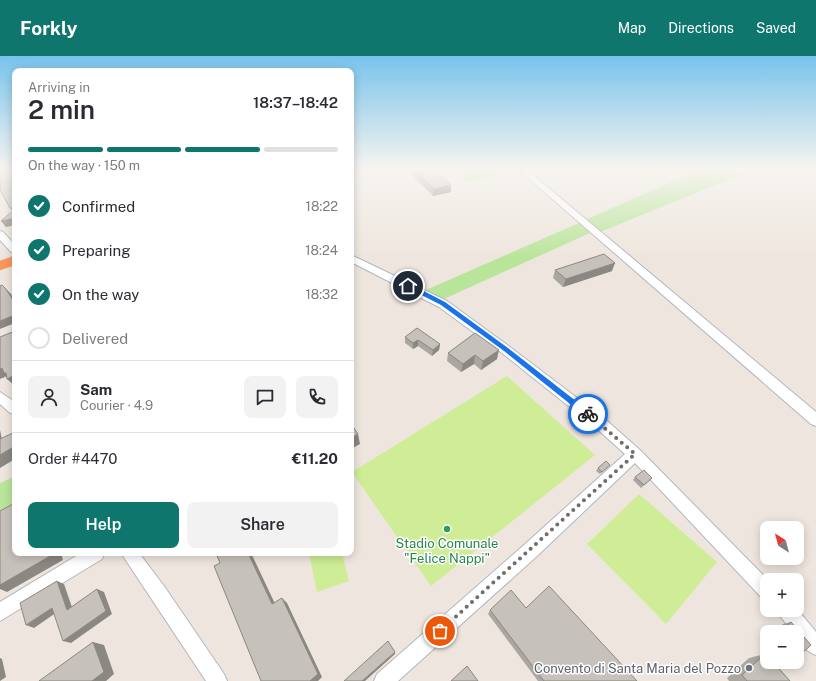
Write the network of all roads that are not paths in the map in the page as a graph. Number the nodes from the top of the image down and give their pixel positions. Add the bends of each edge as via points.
1 (556, 199) edge
2 (0, 234) edge
3 (12, 248) edge
4 (354, 260) edge
5 (12, 261) edge
6 (0, 266) edge
7 (0, 397) edge
8 (12, 407) edge
9 (816, 420) edge
10 (635, 454) junction
11 (91, 556) edge
12 (131, 556) edge
13 (760, 584) edge
14 (0, 612) edge
15 (792, 617) edge
16 (816, 646) edge
17 (217, 681) edge
18 (384, 681) edge

1 - 9 street
2 - 3 street
4 - 10 street via 443,304 601,424
5 - 6 highway
7 - 8 street
10 - 13 street
10 - 18 street
11 - 14 street
12 - 17 street
15 - 16 street

